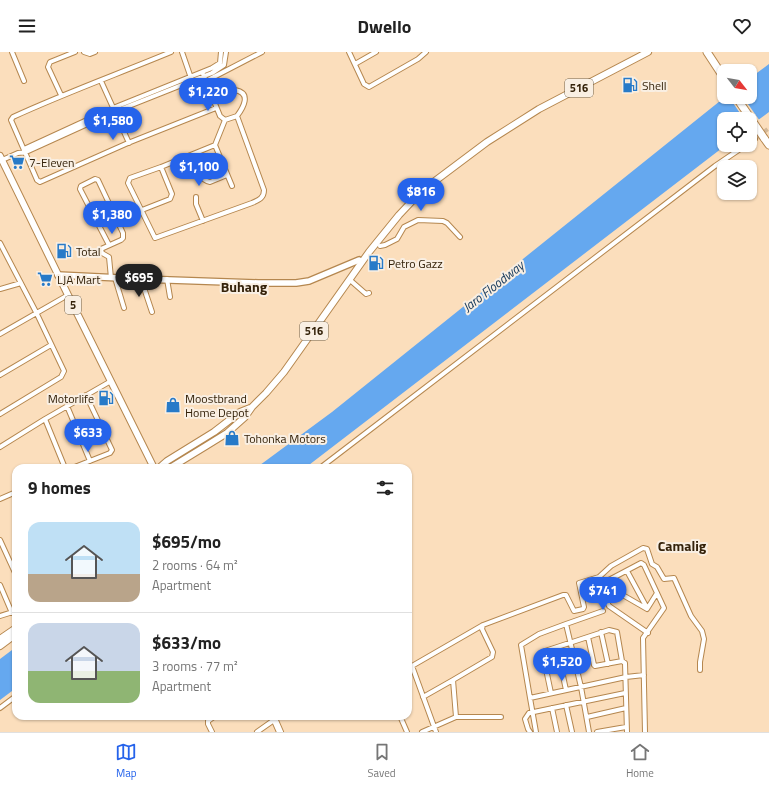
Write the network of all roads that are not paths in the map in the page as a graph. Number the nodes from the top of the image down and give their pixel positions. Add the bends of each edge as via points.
1 (12, 52) edge
2 (76, 52) edge
3 (84, 52) edge
4 (95, 52) edge
5 (171, 52) edge
6 (182, 52) edge
7 (221, 52) edge
8 (226, 52) edge
9 (261, 52) edge
10 (349, 52) edge
11 (376, 52) edge
12 (426, 52) edge
13 (648, 52) edge
14 (707, 52) edge
15 (355, 64) junction
16 (220, 66) junction
17 (235, 67) junction
18 (717, 67) edge
19 (203, 74) junction
20 (192, 78) junction
21 (24, 81) dead end
22 (101, 81) junction
23 (206, 81) junction
24 (61, 95) junction
25 (213, 101) junction
26 (741, 104) edge
27 (216, 108) junction
28 (114, 110) junction
29 (237, 116) junction
30 (225, 120) junction
31 (129, 143) junction
32 (215, 145) junction
33 (769, 145) edge
34 (25, 150) junction
35 (736, 152) edge
36 (191, 155) junction
37 (1, 159) edge
38 (161, 167) junction
39 (227, 175) junction
40 (232, 186) dead end
41 (196, 197) dead end
42 (142, 210) junction
43 (203, 221) junction
44 (460, 237) dead end
45 (0, 243) edge
46 (109, 245) junction
47 (380, 246) joint
48 (370, 250) junction
49 (359, 260) joint
50 (58, 275) junction
51 (113, 278) junction
52 (141, 279) junction
53 (166, 279) junction
54 (350, 280) junction
55 (21, 283) junction
56 (0, 289) edge
57 (369, 293) dead end
58 (68, 295) junction
59 (170, 297) dead end
60 (124, 308) dead end
61 (36, 312) junction
62 (152, 312) dead end
63 (0, 334) edge
64 (51, 345) junction
65 (0, 375) edge
66 (111, 382) junction
67 (86, 394) junction
68 (67, 406) junction
69 (252, 407) junction
70 (0, 414) edge
71 (45, 419) junction
72 (0, 447) edge
73 (90, 461) junction
74 (151, 461) junction
75 (167, 461) junction
76 (63, 464) edge
77 (82, 464) edge
78 (152, 464) edge
79 (163, 464) edge
80 (170, 464) edge
81 (176, 464) edge
82 (325, 464) edge
83 (12, 494) edge
84 (0, 499) edge
85 (0, 540) edge
86 (1, 546) edge
87 (12, 567) edge
88 (627, 571) junction
89 (613, 578) junction
90 (0, 585) edge
91 (601, 588) junction
92 (584, 590) dead end
93 (657, 593) junction
94 (12, 608) edge
95 (647, 609) junction
96 (603, 611) dead end
97 (12, 613) edge
98 (0, 616) edge
99 (566, 624) junction
100 (483, 625) junction
101 (12, 631) edge
102 (602, 632) junction
103 (648, 633) junction
104 (12, 637) edge
105 (588, 637) junction
106 (0, 639) edge
107 (570, 643) junction
108 (0, 646) edge
109 (557, 648) junction
110 (622, 661) junction
111 (608, 664) junction
112 (412, 665) edge
113 (700, 670) dead end
114 (412, 671) edge
115 (644, 675) junction
116 (626, 677) junction
117 (453, 680) junction
118 (581, 687) junction
119 (566, 690) junction
120 (551, 693) junction
121 (625, 693) junction
122 (423, 697) junction
123 (530, 698) junction
124 (12, 699) edge
125 (584, 702) junction
126 (566, 705) junction
127 (0, 708) edge
128 (552, 708) junction
129 (626, 708) junction
130 (533, 712) junction
131 (586, 716) junction
132 (456, 717) junction
133 (501, 717) dead end
134 (208, 720) edge
135 (272, 720) edge
136 (275, 720) edge
137 (402, 720) edge
138 (434, 727) junction
139 (626, 727) junction
140 (212, 732) edge
141 (257, 732) edge
142 (280, 732) edge
143 (407, 732) edge
144 (422, 732) edge
145 (436, 732) edge
146 (530, 732) edge
147 (536, 732) edge
148 (557, 732) edge
149 (572, 732) edge
150 (590, 732) edge
151 (597, 732) edge
152 (627, 732) edge
153 (645, 732) edge

1 - 21 street
2 - 24 street via 49,64 48,67
3 - 4 street
5 - 22 street
6 - 20 street
7 - 16 street
8 - 16 street via 224,64
9 - 17 street
10 - 15 street
11 - 15 street
12 - 15 street via 371,86 364,84
13 - 48 main road, 516 via 539,109 464,158 415,198
14 - 18 highway
16 - 17 street
16 - 19 street
17 - 23 street
19 - 20 street
19 - 23 street
20 - 28 street
22 - 24 street
22 - 28 street
23 - 25 street
24 - 34 street via 12,118
25 - 27 street
25 - 29 street via 235,90 241,93 245,103
26 - 33 highway, bridge
27 - 30 street
27 - 31 street
28 - 31 street
28 - 34 street
29 - 30 street
29 - 43 street via 264,195 257,201
30 - 32 street
31 - 34 street via 40,182
32 - 36 street
32 - 39 street
34 - 37 street
35 - 82 street
36 - 38 street
36 - 39 street via 204,180 210,182
37 - 50 main road, 5
38 - 42 street via 172,197
38 - 42 street via 128,180
39 - 40 street
41 - 43 street
42 - 43 street via 156,238
44 - 47 street via 444,221 418,220 404,227 397,239
45 - 55 street
46 - 46 street via 80,189 95,179 98,180 123,233 121,240
46 - 51 street via 102,247 100,251 110,256
47 - 48 main road
48 - 49 main road
48 - 54 main road, 516
49 - 53 street via 303,282
50 - 51 street
50 - 58 main road, 5
51 - 52 street
51 - 60 street
52 - 53 street
52 - 62 street
53 - 59 street
54 - 57 street via 366,294
54 - 69 main road, 516 via 284,372
55 - 56 street
55 - 61 street
58 - 61 street
58 - 66 main road, 5
61 - 63 street
61 - 64 street
64 - 65 street
64 - 70 street via 64,374
66 - 67 street
66 - 74 main road, 5
67 - 68 street
67 - 73 street via 112,450
68 - 71 street
68 - 73 street
69 - 75 main road, 516 via 240,412 214,432
69 - 80 main road via 221,432
69 - 81 main road, 516 via 227,432
71 - 72 street
71 - 76 street
73 - 77 street
74 - 75 main road
74 - 78 main road, 5
75 - 79 main road, 516
83 - 84 street
85 - 86 street
86 - 87 street
88 - 89 street
88 - 93 street via 641,563 644,565
88 - 95 street
89 - 91 street via 605,582
89 - 95 street via 621,594
90 - 94 street
91 - 92 street
91 - 103 street via 609,606
93 - 95 street
93 - 103 street via 664,608
96 - 99 street
97 - 98 street
99 - 107 street
99 - 123 street via 539,634 521,645
100 - 112 street
100 - 113 street via 563,595 566,595 574,611 583,609 579,583 599,577 611,566 645,548 652,564 657,567 664,579 674,578 691,616 702,631 704,639
100 - 117 street via 482,629 493,652 492,657
101 - 106 main road
102 - 105 street
102 - 110 street via 617,632
102 - 111 street
103 - 115 street via 643,638
104 - 108 main road
105 - 107 street
105 - 111 street via 594,665
107 - 109 street
107 - 118 street
109 - 119 street
109 - 120 street via 544,653
110 - 111 street
110 - 116 street via 625,663
114 - 122 street
115 - 116 street
115 - 153 street
116 - 118 street
116 - 121 street
117 - 122 street
117 - 132 street
118 - 119 street
118 - 125 street
119 - 120 street
120 - 123 street
121 - 125 street
121 - 129 street
122 - 138 street
123 - 130 street
124 - 127 street
125 - 126 street
125 - 131 street
126 - 128 street
126 - 149 street
128 - 130 street
128 - 148 street
129 - 131 street
129 - 139 street
130 - 146 street via 525,719
130 - 147 street
131 - 150 street
132 - 133 street
132 - 138 street
134 - 140 street
135 - 141 street
136 - 142 main road
137 - 143 street
138 - 144 street
138 - 145 street
139 - 151 street
139 - 152 street

